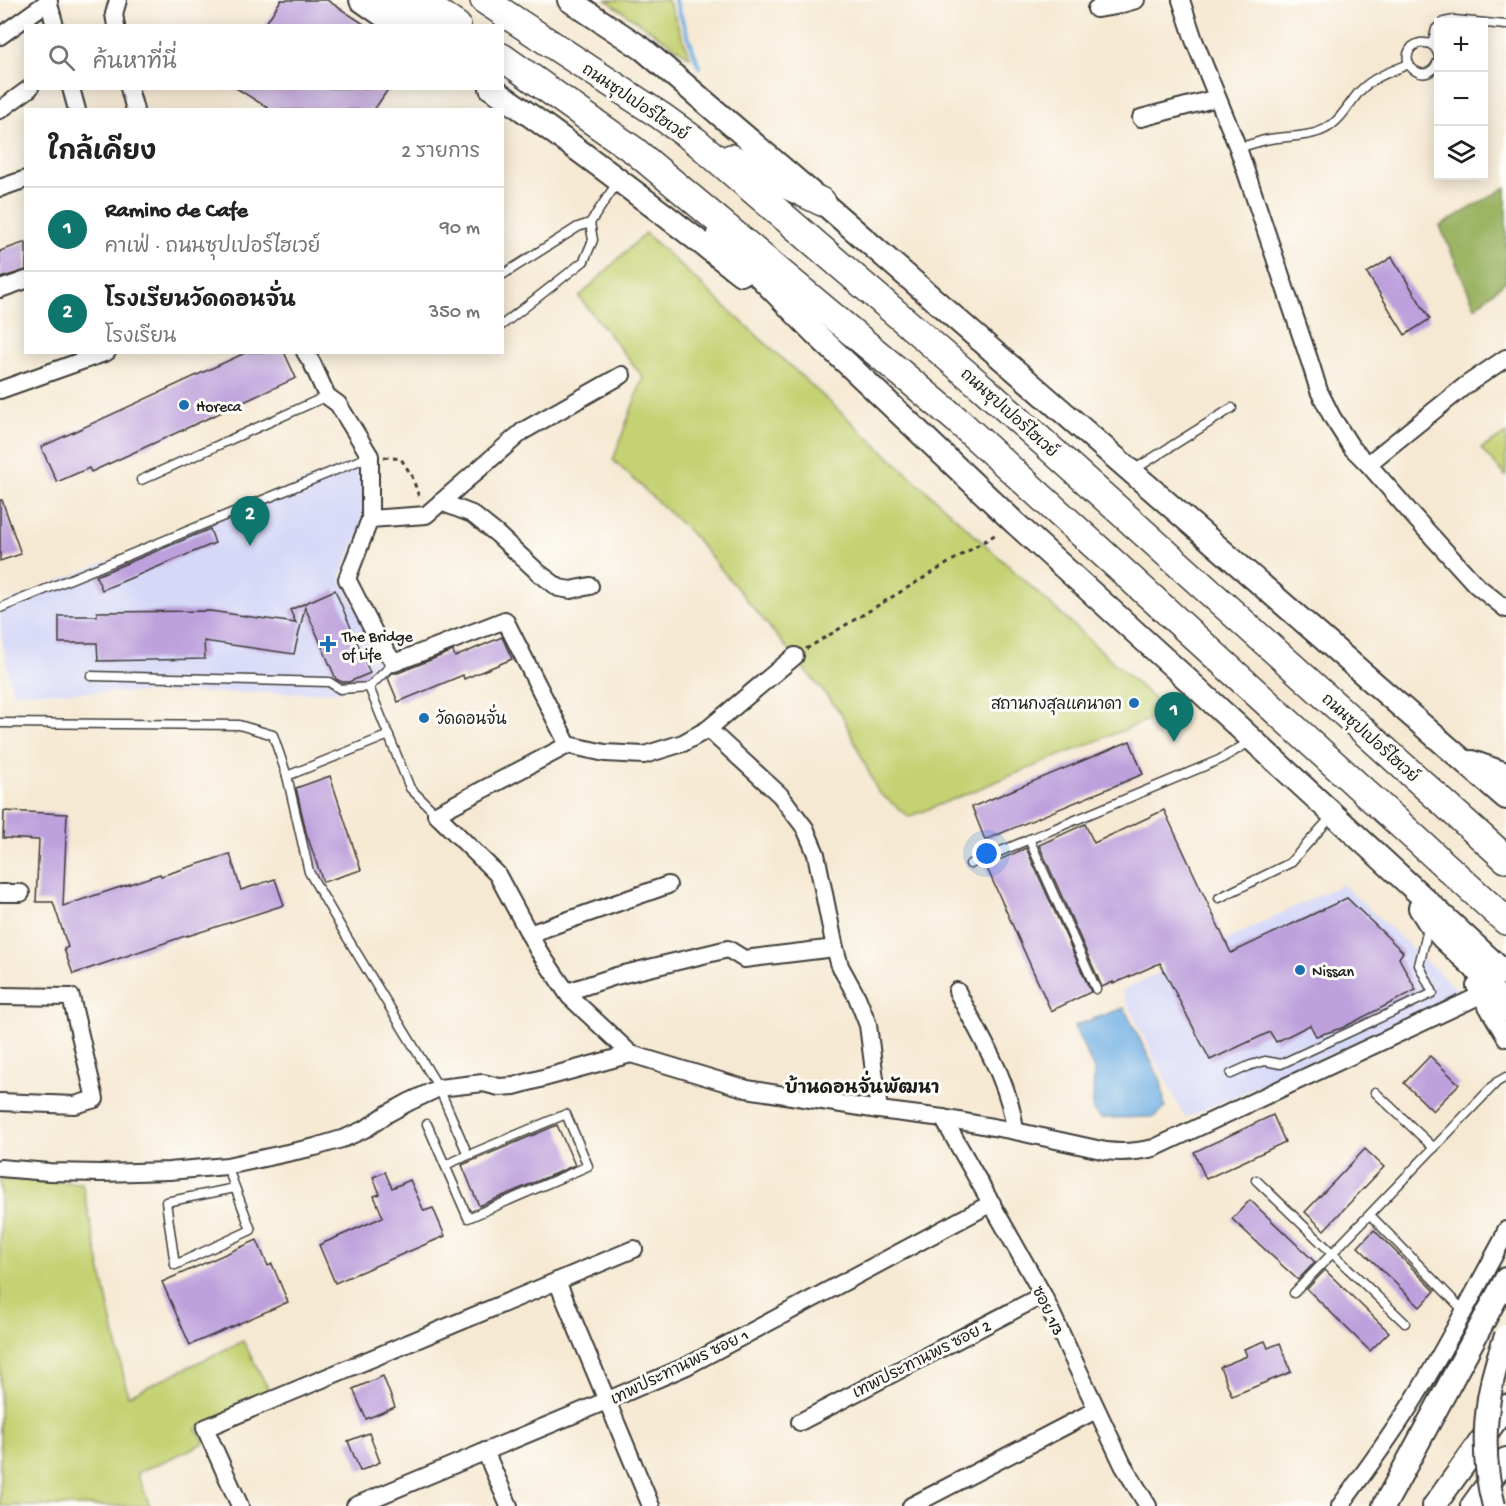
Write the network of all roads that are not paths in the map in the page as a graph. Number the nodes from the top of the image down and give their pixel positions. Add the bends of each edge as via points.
1 (49, 0) edge
2 (118, 0) edge
3 (361, 0) edge
4 (379, 0) edge
5 (419, 0) edge
6 (484, 0) edge
7 (569, 0) edge
8 (1136, 0) edge
9 (1181, 0) edge
10 (1096, 9) dead end
11 (1488, 23) edge
12 (55, 24) edge
13 (116, 24) edge
14 (395, 24) edge
15 (425, 24) edge
16 (454, 24) edge
17 (1506, 25) edge
18 (0, 36) edge
19 (1434, 37) edge
20 (1432, 45) junction
21 (1434, 48) edge
22 (504, 58) edge
23 (504, 64) edge
24 (1409, 64) junction
25 (1434, 70) edge
26 (537, 80) junction
27 (27, 90) edge
28 (72, 90) edge
29 (130, 90) edge
30 (494, 90) edge
31 (1217, 98) junction
32 (76, 108) edge
33 (134, 108) edge
34 (0, 111) edge
35 (1141, 118) dead end
36 (697, 142) junction
37 (1238, 148) junction
38 (652, 166) junction
39 (24, 180) edge
40 (619, 180) junction
41 (0, 188) edge
42 (822, 202) junction
43 (590, 223) junction
44 (504, 274) edge
45 (24, 281) edge
46 (0, 289) edge
47 (504, 323) edge
48 (815, 333) junction
49 (101, 354) edge
50 (306, 354) edge
51 (1506, 358) edge
52 (622, 375) dead end
53 (0, 390) edge
54 (327, 396) junction
55 (1232, 408) dead end
56 (370, 456) junction
57 (1368, 464) junction
58 (1132, 471) junction
59 (141, 480) dead end
60 (441, 502) junction
61 (370, 519) junction
62 (590, 585) dead end
63 (0, 608) edge
64 (1506, 609) edge
65 (795, 656) road end
66 (394, 663) junction
67 (91, 676) dead end
68 (369, 687) junction
69 (0, 723) edge
70 (708, 729) junction
71 (389, 735) junction
72 (1253, 740) junction
73 (568, 746) junction
74 (1462, 758) junction
75 (1506, 774) edge
76 (287, 776) junction
77 (1506, 798) edge
78 (436, 814) junction
79 (1334, 815) junction
80 (1029, 840) junction
81 (1506, 859) edge
82 (970, 864) dead end
83 (1401, 877) junction
84 (668, 885) dead end
85 (0, 893) edge
86 (21, 893) dead end
87 (1219, 898) dead end
88 (1506, 921) edge
89 (1436, 930) junction
90 (529, 933) junction
91 (834, 948) junction
92 (1506, 974) edge
93 (1096, 989) dead end
94 (957, 991) dead end
95 (567, 992) junction
96 (1481, 995) junction
97 (0, 996) edge
98 (1506, 1010) edge
99 (1506, 1038) edge
100 (632, 1054) junction
101 (1231, 1074) dead end
102 (1506, 1077) edge
103 (439, 1088) junction
104 (1376, 1092) dead end
105 (0, 1102) edge
106 (879, 1110) junction
107 (942, 1118) junction
108 (427, 1124) dead end
109 (1015, 1131) junction
110 (1434, 1148) junction
111 (468, 1155) junction
112 (445, 1165) junction
113 (227, 1166) junction
114 (0, 1168) edge
115 (1256, 1180) dead end
116 (235, 1188) junction
117 (992, 1203) junction
118 (1370, 1215) junction
119 (1506, 1230) edge
120 (634, 1249) dead end
121 (1332, 1254) junction
122 (1505, 1280) edge
123 (557, 1281) junction
124 (1294, 1293) dead end
125 (1043, 1295) junction
126 (1464, 1311) junction
127 (1405, 1323) dead end
128 (1506, 1336) edge
129 (606, 1401) junction
130 (1506, 1406) edge
131 (1096, 1410) junction
132 (800, 1422) dead end
133 (485, 1452) junction
134 (1506, 1459) edge
135 (240, 1506) edge
136 (355, 1506) edge
137 (508, 1506) edge
138 (651, 1506) edge
139 (911, 1506) edge
140 (1148, 1506) edge
141 (1340, 1506) edge
142 (1384, 1506) edge
143 (1434, 1506) edge
144 (1472, 1506) edge
145 (1494, 1506) edge

1 - 12 street
1 - 18 street
2 - 13 street
3 - 14 main road
4 - 15 highway
5 - 16 highway
6 - 36 highway, ถนนซุปเปอร์ไฮเวย์
7 - 42 main road via 643,50
8 - 10 street
9 - 31 street
11 - 17 lane
19 - 20 lane
20 - 21 lane
20 - 24 lane via 1422,43 1411,48
22 - 26 highway
23 - 26 highway
24 - 25 lane via 1423,74
24 - 37 lane via 1368,83 1327,129
26 - 38 highway
27 - 34 street
28 - 32 street
29 - 33 street
30 - 40 main road
31 - 35 street
31 - 37 street
36 - 42 highway
36 - 81 highway, ถนนซุปเปอร์ไฮเวย์ via 984,388
37 - 57 street via 1319,391 1352,448
38 - 48 main road
38 - 88 highway via 957,420
39 - 41 street
40 - 43 lane
40 - 48 main road
42 - 58 main road
43 - 44 lane
43 - 47 lane via 593,240 584,261
45 - 46 street
48 - 72 main road via 1015,523
49 - 53 street
50 - 54 street
51 - 57 street
52 - 60 street via 523,431
54 - 56 street via 338,404
54 - 59 lane
55 - 58 lane
56 - 61 street
56 - 63 lane
57 - 64 street via 1476,585
58 - 74 main road
60 - 61 street via 426,515
60 - 62 street via 472,514 559,588 571,590
61 - 66 street via 346,579
65 - 70 street
66 - 68 lane
66 - 73 street via 505,620
67 - 68 lane via 329,682 340,689
68 - 71 lane
69 - 76 lane via 239,725 273,735
70 - 73 street via 683,743 644,755
70 - 91 street via 780,795 805,828 816,854
71 - 76 lane
71 - 78 lane via 410,788
72 - 79 main road
72 - 80 lane via 1219,760
73 - 78 street
74 - 75 main road
74 - 77 main road
76 - 103 lane via 309,872
78 - 90 street via 497,874
79 - 83 main road
79 - 87 lane via 1290,863
80 - 82 lane
80 - 93 lane
83 - 89 main road
83 - 92 main road
84 - 90 street
85 - 86 street
89 - 96 street
89 - 98 main road via 1474,967
89 - 101 lane via 1419,965 1433,993 1281,1064 1265,1062
90 - 95 street
91 - 95 street via 744,959 728,949
91 - 106 street via 868,1025
94 - 109 street via 1009,1097
95 - 100 street
96 - 99 street
96 - 109 street via 1154,1148 1119,1152
97 - 105 street via 71,997 94,1099 75,1105
100 - 103 street via 514,1086 483,1083
100 - 106 street via 747,1089
102 - 110 lane
103 - 111 lane
103 - 113 street via 345,1138
104 - 110 lane
106 - 107 street
107 - 109 street
107 - 117 street, ซอย 1/3
108 - 112 lane
110 - 118 lane
111 - 112 lane
111 - 112 lane via 566,1114 588,1166 468,1218
113 - 114 street via 102,1173
113 - 116 lane
115 - 121 lane
116 - 116 lane via 251,1230 175,1265 166,1202
117 - 125 street, ซอย 1/3
117 - 129 street, เทพประทานพร ซอย 1 via 687,1366
118 - 121 lane
118 - 126 lane
119 - 126 street
120 - 123 street
121 - 124 lane
121 - 127 lane
122 - 142 main road
123 - 129 street
123 - 135 street via 205,1428
125 - 131 street, ซอย 1/3
125 - 132 street, เทพประทานพร ซอย 2
126 - 141 street via 1418,1394
128 - 145 main road, bridge via 1491,1380 1487,1411 1487,1468
129 - 133 street, เทพประทานพร ซอย 1
129 - 138 street
130 - 143 main road, bridge
131 - 139 street
131 - 140 street, ซอย 1/3
133 - 136 street, เทพประทานพร ซอย 1
133 - 137 street
134 - 144 main road

